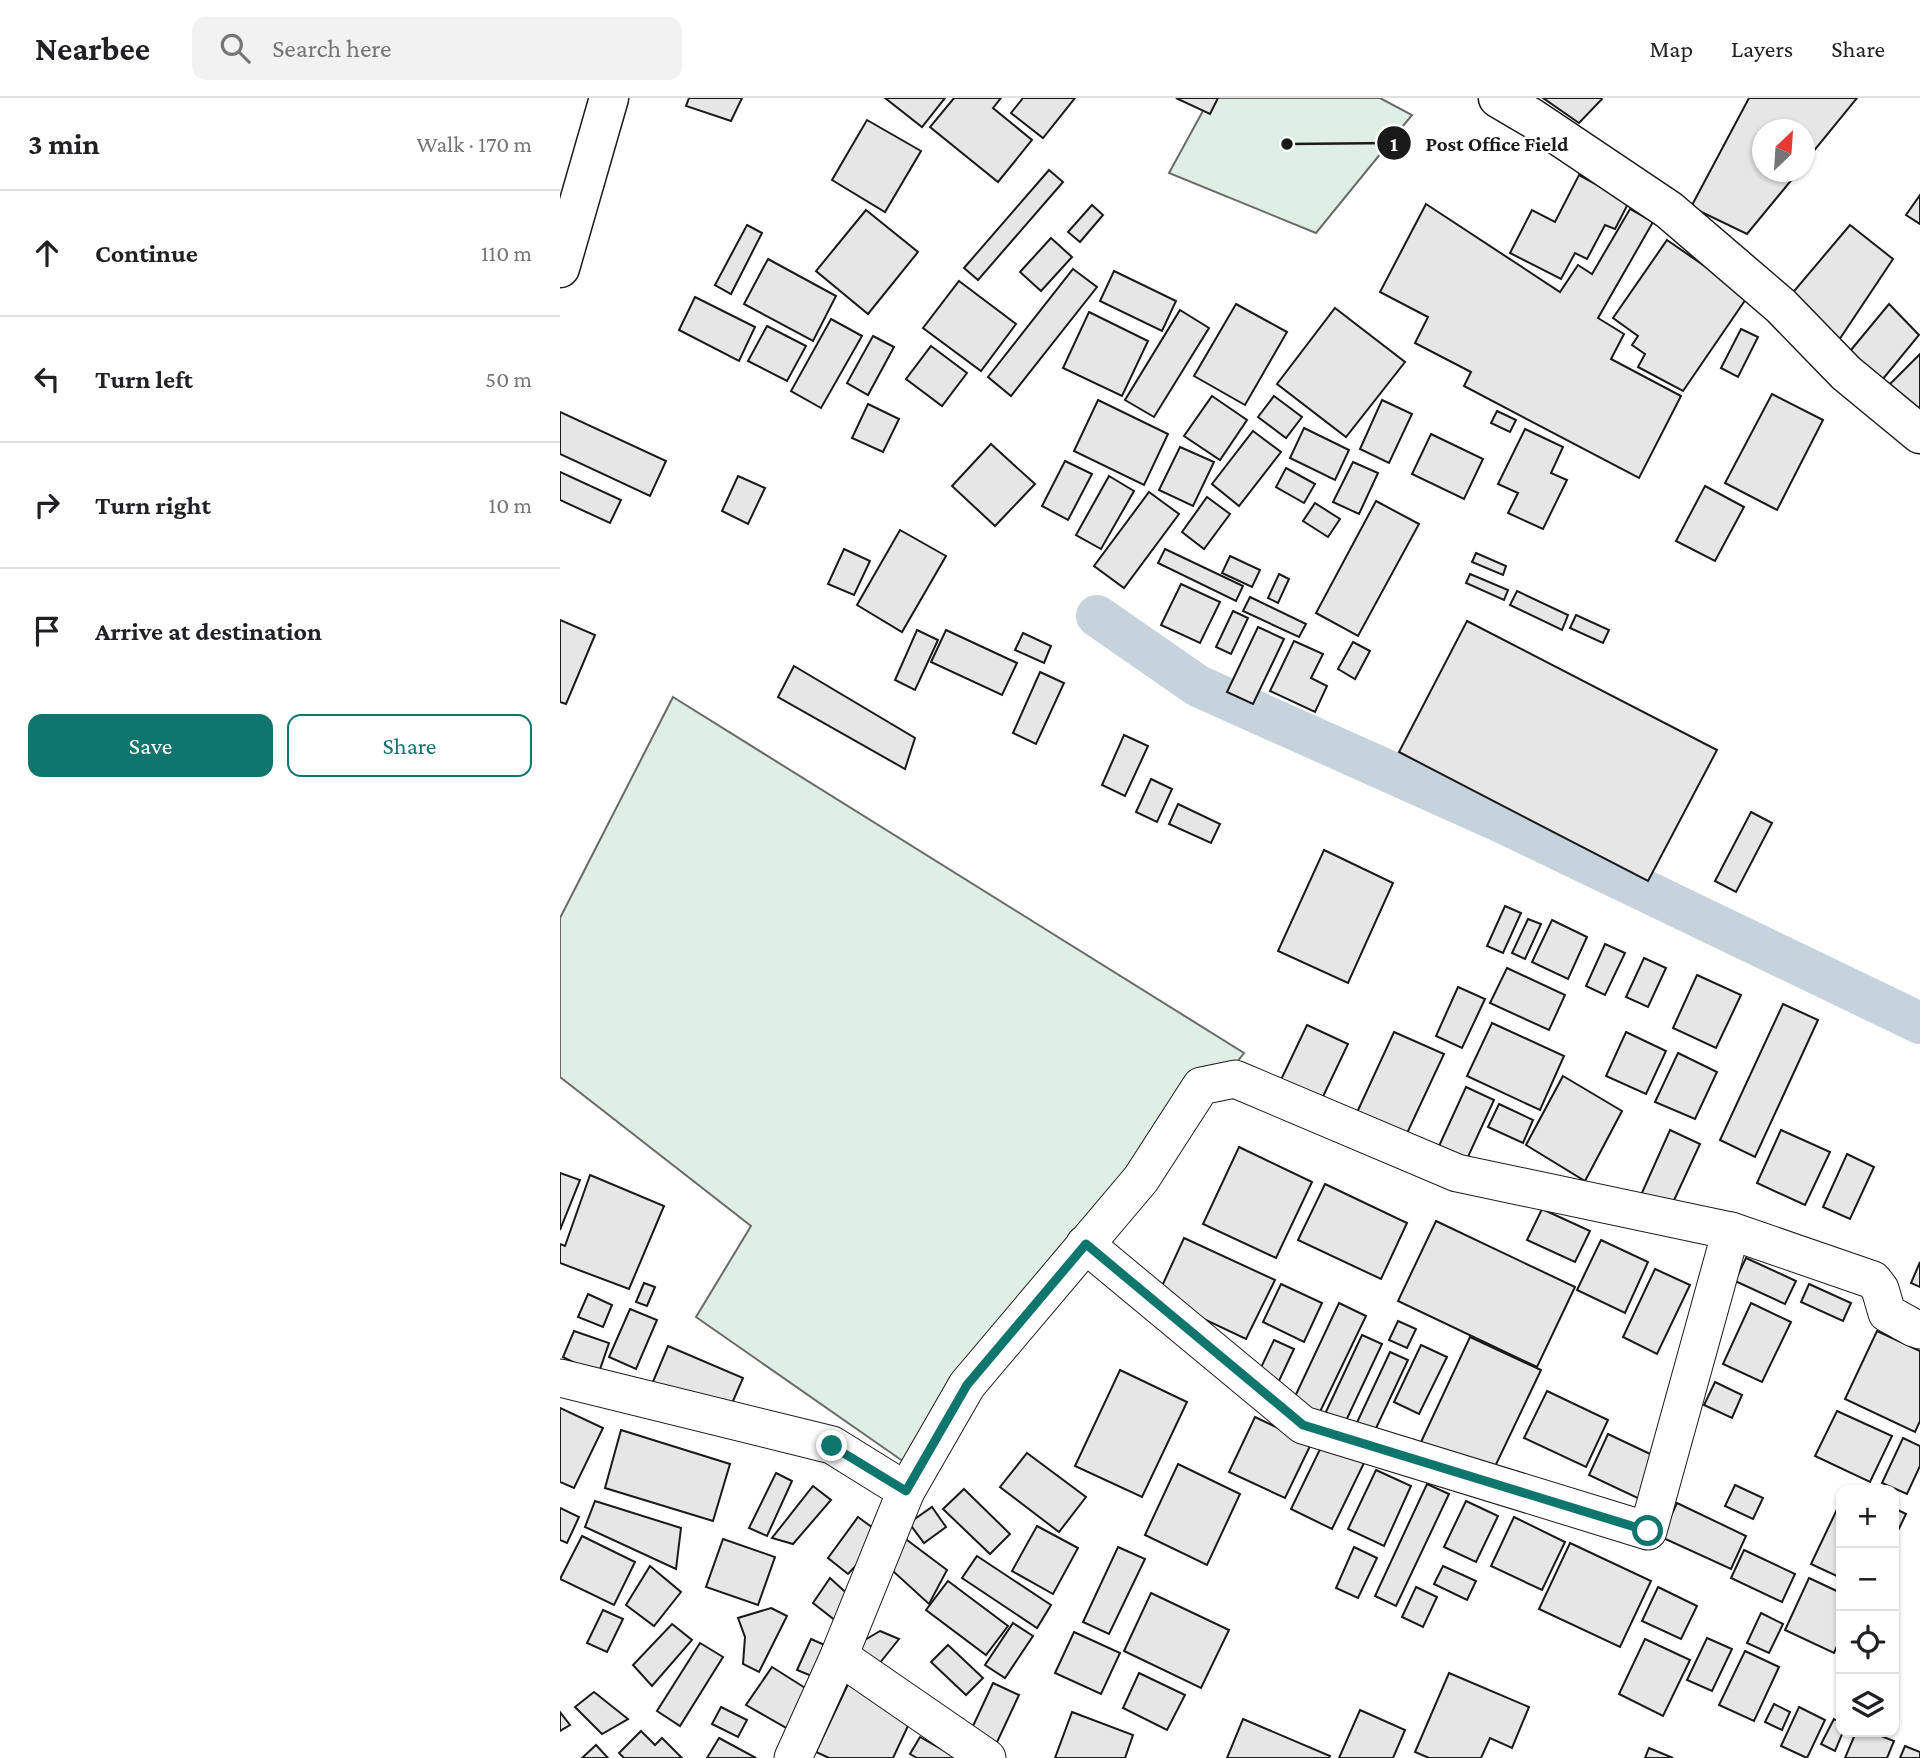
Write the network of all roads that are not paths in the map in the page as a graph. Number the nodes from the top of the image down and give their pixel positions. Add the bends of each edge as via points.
1 (608, 98) edge
2 (1498, 98) edge
3 (560, 268) edge
4 (1920, 434) edge
5 (1731, 1231) junction
6 (1086, 1244) junction
7 (1920, 1330) edge
8 (560, 1378) edge
9 (906, 1491) junction
10 (839, 1656) junction
11 (793, 1758) edge
12 (987, 1758) edge

1 - 3 main road
2 - 4 main road via 1669,210 1781,306 1846,373
5 - 6 street via 1457,1173 1235,1079 1201,1086 1141,1179
5 - 6 street via 1648,1531 1303,1425
5 - 7 street via 1873,1280 1881,1289 1887,1313
6 - 9 street via 967,1385
8 - 9 street via 832,1446
9 - 10 street
10 - 11 street
10 - 12 street

